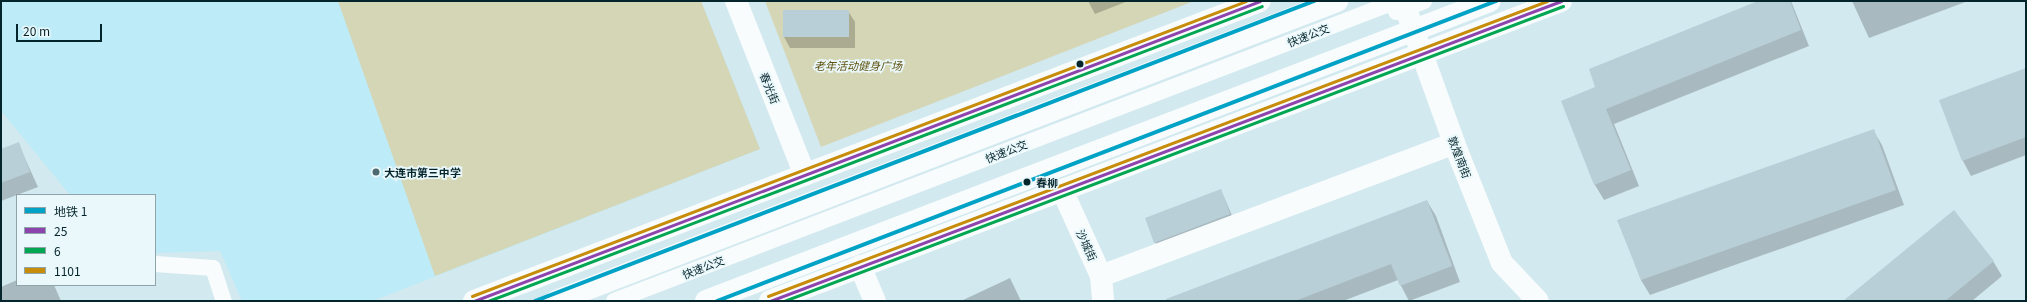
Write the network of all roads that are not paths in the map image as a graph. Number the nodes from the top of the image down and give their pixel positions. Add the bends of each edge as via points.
1 (736, 1) edge
2 (1260, 1) edge
3 (1337, 1) edge
4 (1490, 1) edge
5 (1562, 1) edge
6 (1407, 3) edge
7 (1422, 54) junction
8 (1454, 143) junction
9 (805, 175) junction
10 (1062, 190) junction
11 (156, 264) edge
12 (860, 266) junction
13 (1101, 276) junction
14 (224, 301) edge
15 (474, 301) edge
16 (556, 301) edge
17 (614, 301) edge
18 (644, 301) edge
19 (706, 301) edge
20 (770, 301) edge
21 (875, 301) edge
22 (1103, 301) edge
23 (1538, 301) edge

1 - 9 main road, 春光街
2 - 9 main road
3 - 16 main road
4 - 19 main road
5 - 7 main road
6 - 7 main road, 敦煌南街
6 - 17 lane, 快速公交
6 - 18 lane, 快速公交
7 - 8 main road, 敦煌南街
7 - 10 main road
8 - 13 main road
8 - 23 main road, 敦煌南街 via 1502,263
9 - 15 main road
10 - 12 main road
10 - 13 main road, 沙城街
11 - 14 lane via 213,268
12 - 20 main road
12 - 21 main road
13 - 22 main road, 沙城街

